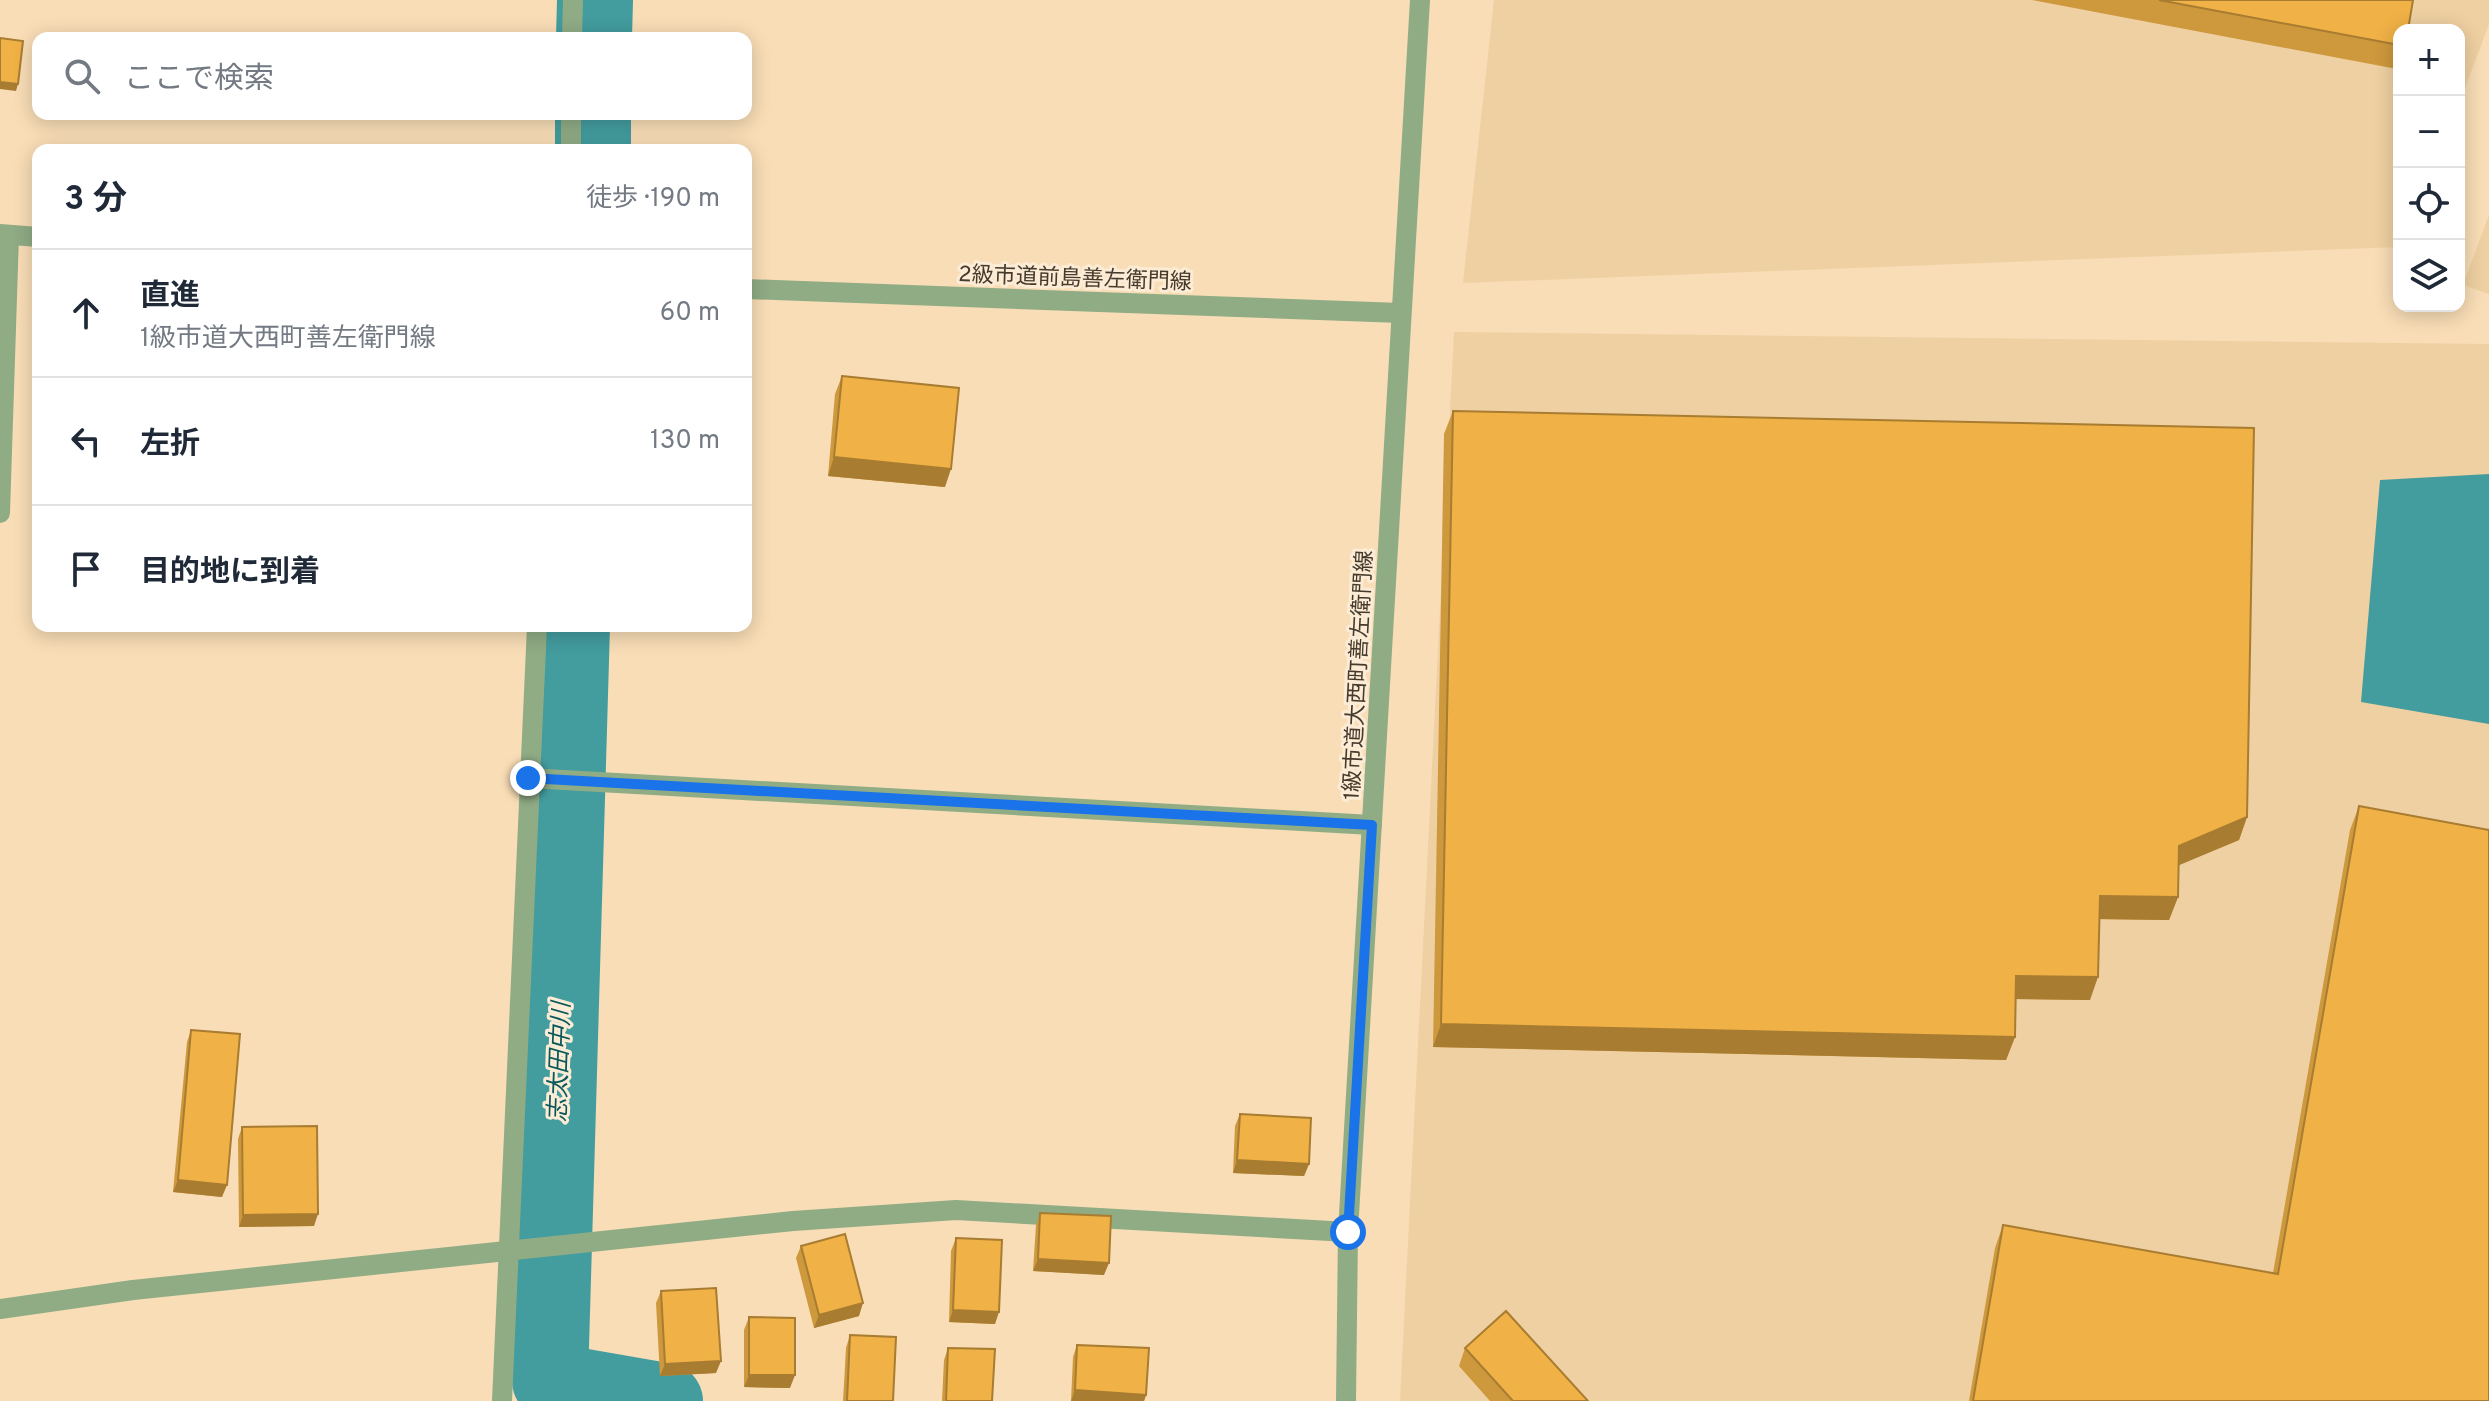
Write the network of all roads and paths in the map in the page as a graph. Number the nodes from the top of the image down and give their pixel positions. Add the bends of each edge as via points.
1 (573, 0) edge
2 (1420, 0) edge
3 (572, 32) edge
4 (571, 120) edge
5 (571, 144) edge
6 (4, 234) edge
7 (32, 236) edge
8 (752, 289) edge
9 (1401, 313) junction
10 (0, 513) edge
11 (537, 632) edge
12 (528, 778) junction
13 (1372, 825) junction
14 (1348, 1232) junction
15 (508, 1251) junction
16 (0, 1309) edge
17 (502, 1401) edge
18 (1346, 1401) edge

1 - 3 street
2 - 9 street, 1級市道大西町善左衛門線
4 - 5 street
6 - 7 street
6 - 10 street
8 - 9 street, 2級市道前島善左衛門線
9 - 13 street, 1級市道大西町善左衛門線
11 - 12 street
12 - 13 street
12 - 15 street
13 - 14 street, 1級市道大西町善左衛門線
14 - 15 street via 956,1210
14 - 18 street, 1級市道大西町善左衛門線
15 - 16 street
15 - 17 street

